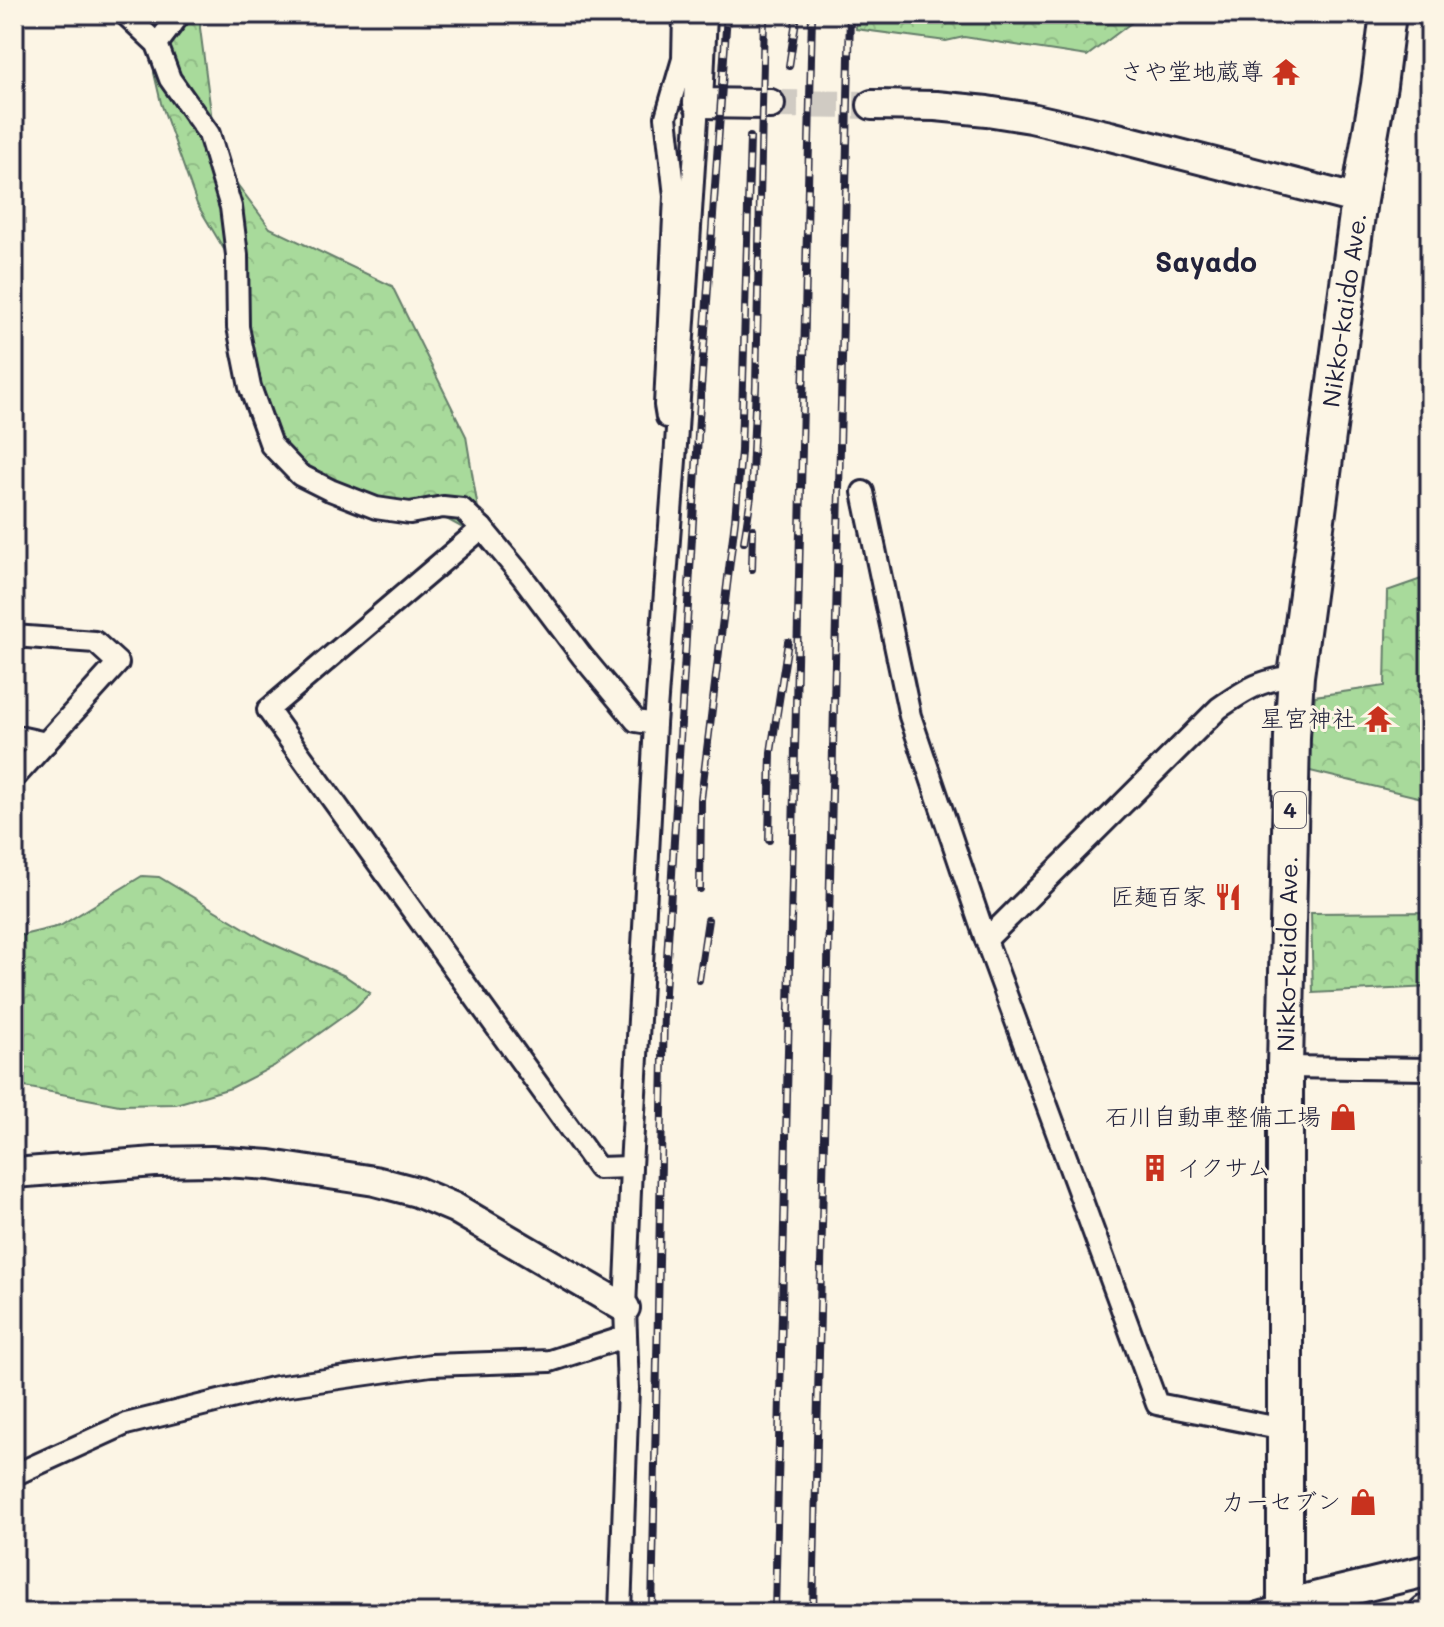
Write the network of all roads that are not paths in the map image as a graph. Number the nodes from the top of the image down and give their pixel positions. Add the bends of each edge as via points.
1 (125, 14) edge
2 (180, 14) edge
3 (684, 14) edge
4 (702, 14) edge
5 (1388, 14) edge
6 (157, 44) junction
7 (698, 103) junction
8 (770, 104) tunnel mouth
9 (872, 105) tunnel mouth
10 (1359, 200) junction
11 (675, 460) junction
12 (863, 492) dead end
13 (482, 528) junction
14 (14, 636) edge
15 (1296, 676) junction
16 (655, 724) junction
17 (14, 736) edge
18 (46, 743) junction
19 (14, 778) edge
20 (986, 940) junction
21 (1285, 1067) junction
22 (1430, 1069) edge
23 (631, 1167) junction
24 (14, 1173) edge
25 (625, 1308) junction
26 (625, 1337) junction
27 (1284, 1429) junction
28 (14, 1475) edge
29 (1430, 1570) edge
30 (1276, 1610) edge
31 (620, 1613) edge

1 - 6 street
2 - 6 street
3 - 11 street via 683,59 666,117 675,196 665,405
4 - 7 street
5 - 10 highway, Nikko-kaido Ave. / 4
6 - 13 street via 170,79 209,134 231,207 238,327 250,387 271,445 300,475 330,490 399,512 462,509
7 - 8 street
7 - 11 street
9 - 10 street via 936,106 1031,118
10 - 15 highway, Nikko-kaido Ave. / 4
11 - 16 street
12 - 20 street via 910,716
13 - 16 street via 636,721
13 - 23 street via 268,710 598,1168
14 - 18 street via 95,642 118,663
15 - 20 street via 1272,679 1219,708
15 - 21 highway, Nikko-kaido Ave. / 4
16 - 23 street
17 - 18 street
18 - 19 street
20 - 27 street via 1157,1404
21 - 22 street
21 - 27 highway, Nikko-kaido Ave. / 4
23 - 25 street
24 - 25 street via 211,1161 375,1181 455,1208
25 - 26 street
26 - 28 street via 550,1361 431,1365 276,1387 126,1424
26 - 31 street
27 - 30 highway, Nikko-kaido Ave. / 4
29 - 30 main road

